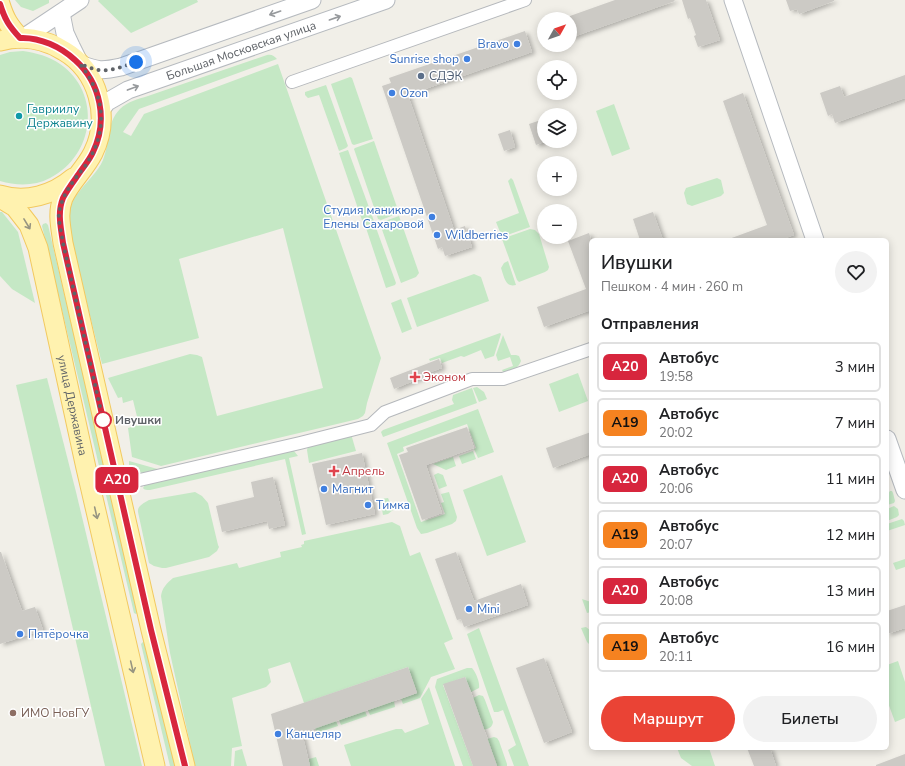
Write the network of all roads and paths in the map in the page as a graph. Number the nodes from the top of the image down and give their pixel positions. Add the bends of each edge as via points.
1 (80, 0) edge
2 (312, 0) edge
3 (386, 0) edge
4 (525, 0) edge
5 (733, 0) edge
6 (0, 4) edge
7 (61, 12) junction
8 (22, 38) junction
9 (0, 41) edge
10 (80, 64) junction
11 (292, 82) dead end
12 (101, 110) junction
13 (78, 175) junction
14 (0, 195) edge
15 (0, 198) edge
16 (814, 238) edge
17 (589, 350) edge
18 (889, 445) edge
19 (118, 485) junction
20 (905, 490) edge
21 (151, 630) junction
22 (125, 637) junction
23 (155, 766) edge
24 (185, 766) edge

1 - 7 street
2 -> 10 street, Большая Московская улица via 121,67 98,70
12 -> 3 street, Большая Московская улица via 107,102 128,90
4 - 11 street
5 - 16 street
6 - 8 main road via 12,30
7 - 8 street
7 - 10 street via 65,33
8 - 9 main road
8 - 10 main road via 57,46
10 - 12 main road via 96,89
12 - 13 main road via 99,138 94,152
13 - 14 main road via 51,192 36,196 20,198
13 - 19 main road via 63,199 59,214 63,243
15 -> 22 main road, улица Державина via 15,207 29,225 38,248
17 - 19 street via 503,379 472,379 385,412 371,425
18 - 20 street
19 - 21 main road
21 - 22 main road
21 - 24 main road
22 -> 23 main road, улица Державина

